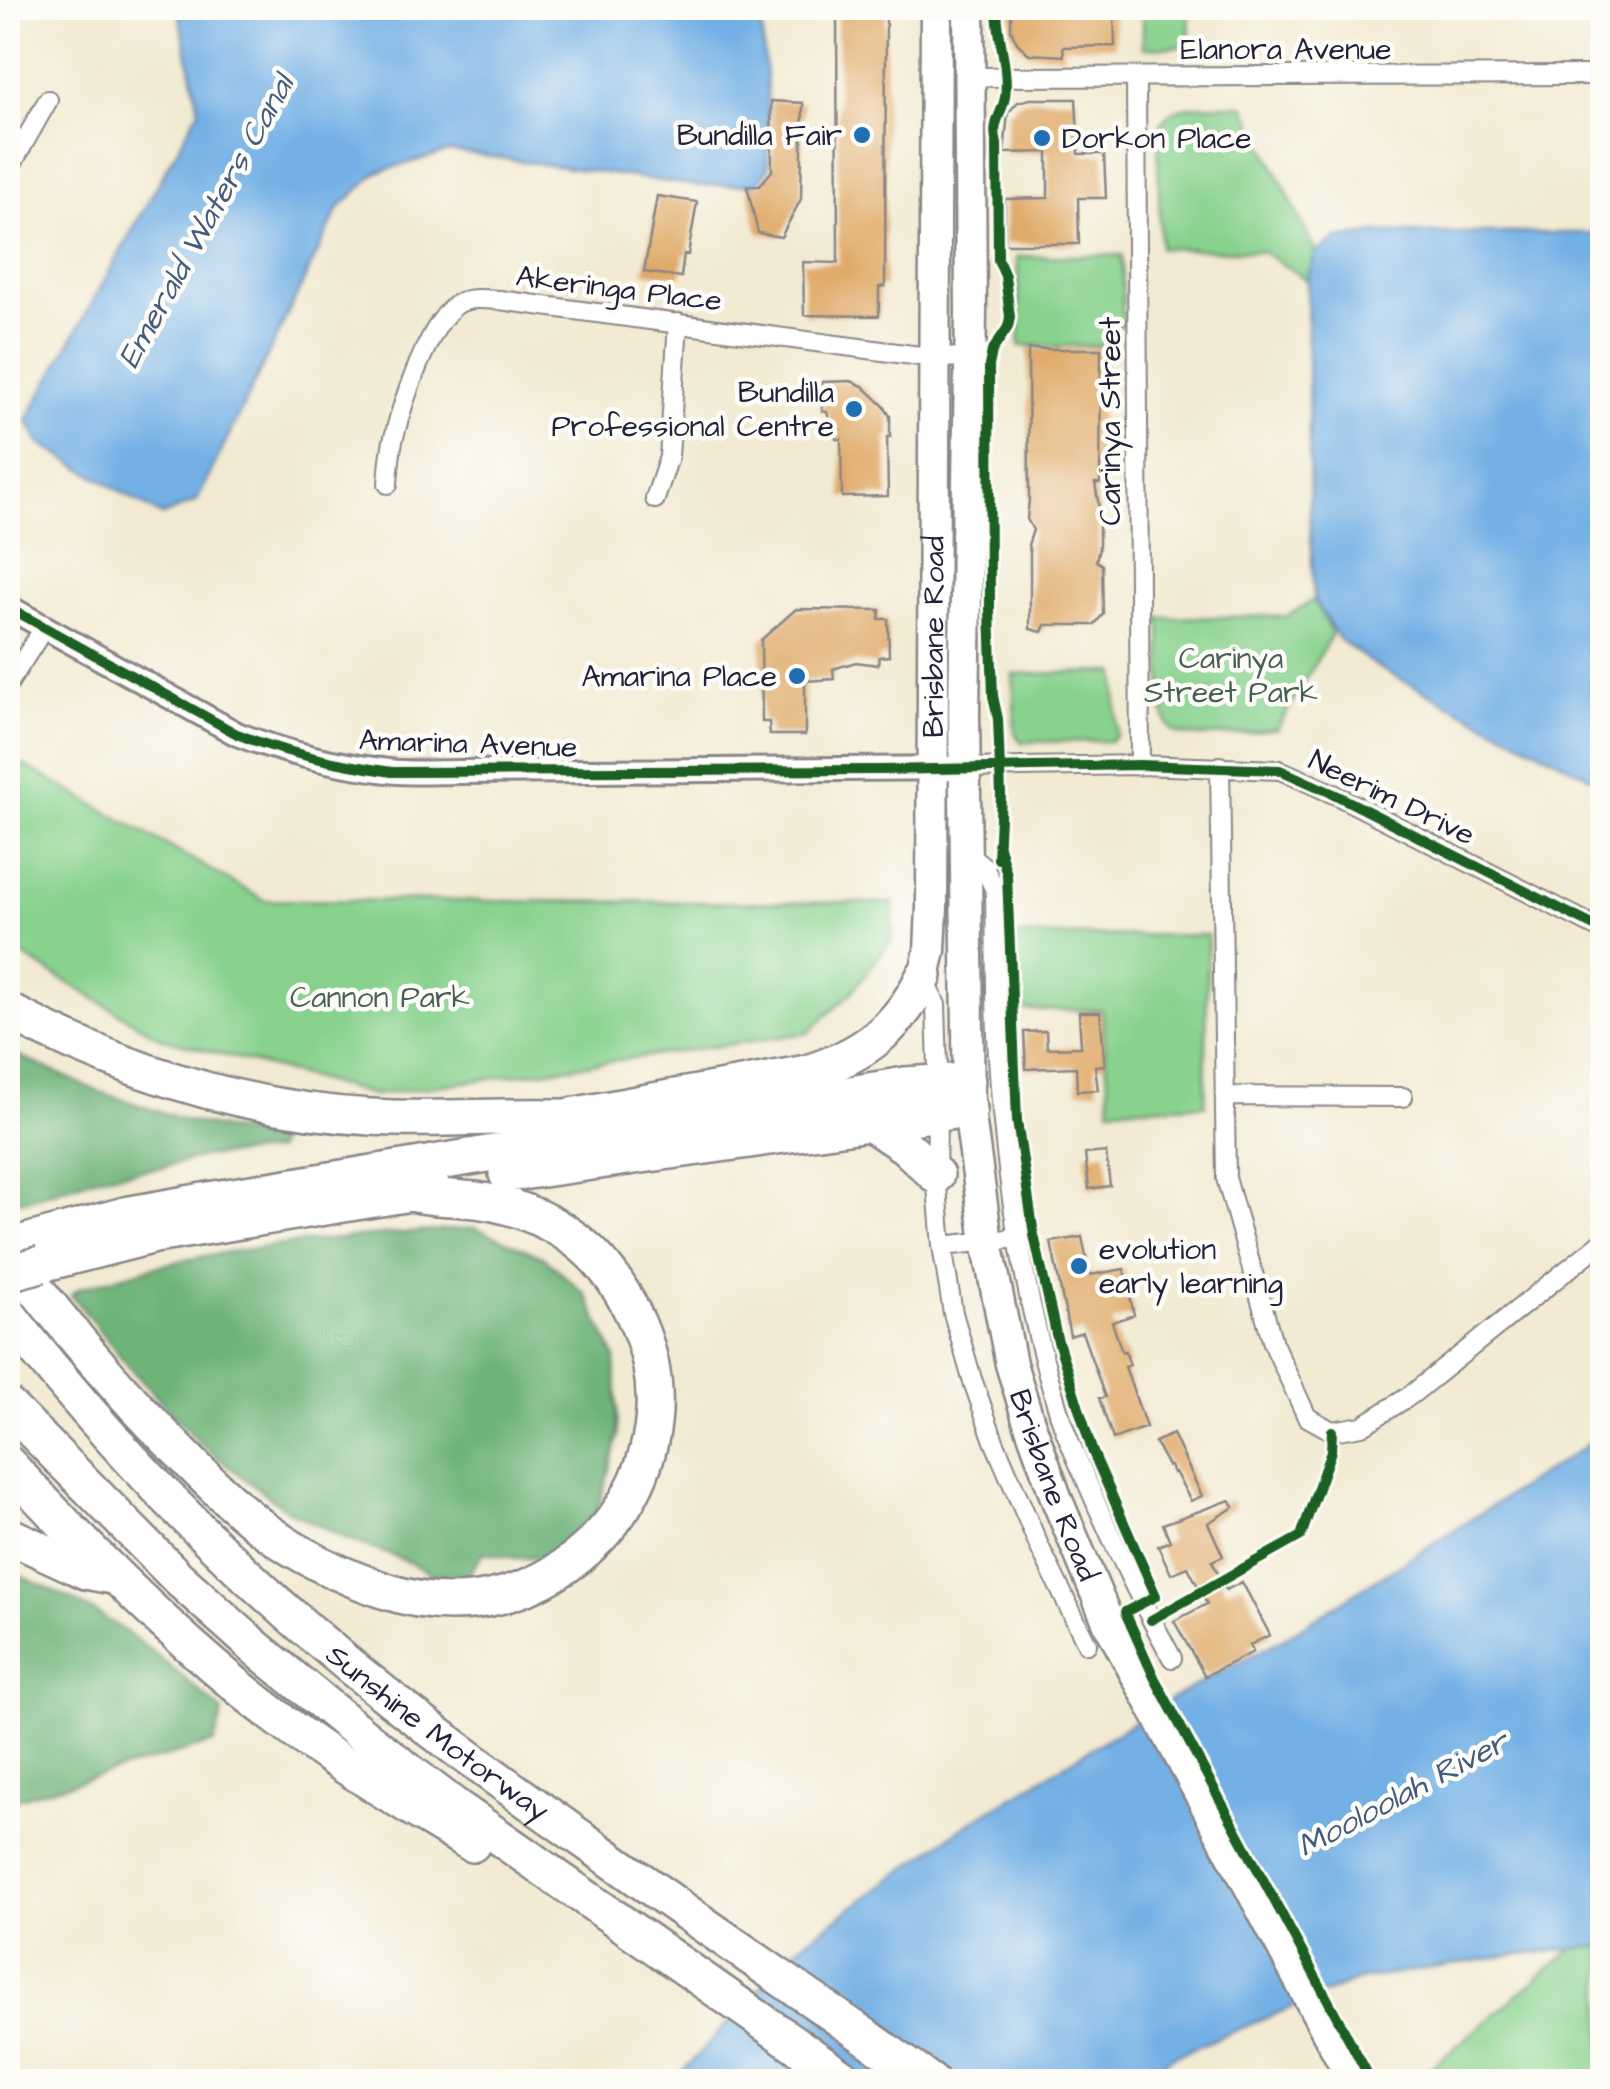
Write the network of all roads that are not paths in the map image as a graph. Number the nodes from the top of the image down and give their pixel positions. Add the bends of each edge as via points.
1 (936, 8) edge
2 (969, 8) edge
3 (1602, 75) edge
4 (969, 77) junction
5 (1136, 77) junction
6 (48, 100) dead end
7 (8, 171) edge
8 (678, 323) junction
9 (970, 357) junction
10 (935, 358) junction
11 (388, 484) dead end
12 (655, 499) dead end
13 (8, 607) edge
14 (44, 628) junction
15 (8, 684) edge
16 (1140, 765) junction
17 (1220, 766) junction
18 (964, 768) junction
19 (932, 769) junction
20 (964, 850) junction
21 (1602, 930) edge
22 (924, 976) junction
23 (8, 1011) edge
24 (952, 1096) junction
25 (1226, 1096) junction
26 (1403, 1097) dead end
27 (561, 1117) junction
28 (870, 1122) junction
29 (936, 1175) junction
30 (411, 1194) junction
31 (172, 1206) junction
32 (1018, 1238) junction
33 (987, 1242) junction
34 (1602, 1242) edge
35 (942, 1246) junction
36 (17, 1256) edge
37 (8, 1314) edge
38 (992, 1371) junction
39 (8, 1406) edge
40 (8, 1464) edge
41 (8, 1535) edge
42 (118, 1577) junction
43 (1086, 1644) dead end
44 (1172, 1658) dead end
45 (547, 1871) junction
46 (849, 2082) edge
47 (931, 2082) edge
48 (1354, 2082) edge

1 - 10 main road, Brisbane Road
2 - 4 main road, Brisbane Road
3 - 5 street, Elanora Avenue
4 - 5 street, Elanora Avenue
4 - 9 main road, Brisbane Road
5 - 16 street, Carinya Street
6 - 7 street
8 - 10 street, Akeringa Place
8 - 11 street, Akeringa Place via 498,300 462,302 442,319 414,374 392,442
8 - 12 street via 669,457
9 - 10 street, Akeringa Place
9 - 18 main road, Brisbane Road
10 - 19 main road, Brisbane Road
13 - 14 street, Amarina Avenue
14 - 15 street
14 - 19 street, Amarina Avenue via 237,734 392,772
16 - 17 street, Neerim Drive
16 - 18 street, Neerim Drive
17 - 21 street, Neerim Drive via 1280,770 1336,794
17 - 25 street
18 - 19 street, Amarina Avenue
18 - 20 main road, Brisbane Road
19 - 22 main road, Brisbane Road via 932,938
20 - 24 main road, Brisbane Road
20 - 32 street, Brisbane Road via 984,867 994,890 998,1055
22 - 24 street, Brisbane Road via 936,1005
22 - 27 highway via 894,1024 825,1067
23 - 27 highway via 154,1076 272,1106 368,1117
24 - 28 highway
24 - 29 street, Brisbane Road
24 - 31 highway via 905,1085
24 - 33 main road, Brisbane Road
25 - 26 street
25 - 34 street via 1226,1178 1273,1343 1308,1416 1332,1431 1362,1426 1411,1395
27 - 31 highway via 208,1188
28 - 29 highway
28 - 30 highway via 452,1182
29 - 35 street, Brisbane Road
30 - 36 highway
30 - 36 highway via 524,1211 577,1241 620,1290 650,1363 648,1454 625,1505 583,1554 536,1584 498,1597 464,1602 390,1592 340,1573 268,1532 123,1394 47,1304
31 - 36 highway via 125,1215
32 - 33 street
32 - 44 street, Brisbane Road via 1062,1420 1106,1528
33 - 35 street
33 - 38 main road, Brisbane Road via 998,1309
35 - 38 street, Brisbane Road via 953,1313
37 - 47 highway, Sunshine Motorway via 168,1497 378,1688 470,1760
38 - 43 street, Brisbane Road via 994,1441
38 - 48 main road, Brisbane Road via 1040,1455 1109,1624
39 - 45 highway, Sunshine Motorway via 256,1648 438,1794
40 - 42 highway
41 - 42 highway via 86,1571
42 - 45 highway via 217,1667 328,1754 504,1862
45 - 46 highway, Sunshine Motorway

